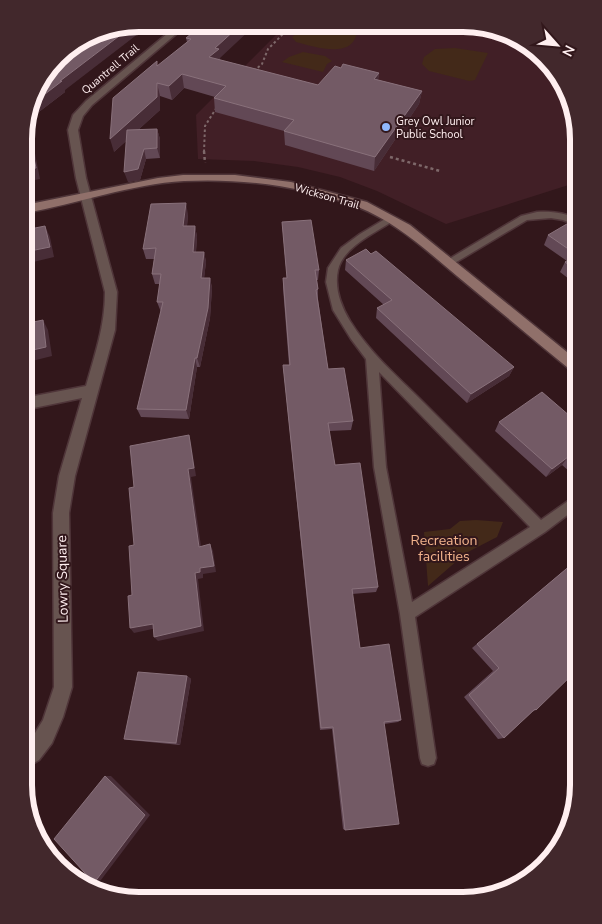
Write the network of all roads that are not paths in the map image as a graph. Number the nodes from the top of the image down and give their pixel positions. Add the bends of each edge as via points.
1 (173, 33) edge
2 (86, 197) junction
3 (32, 209) edge
4 (390, 219) junction
5 (570, 219) edge
6 (449, 262) junction
7 (372, 358) junction
8 (570, 361) edge
9 (91, 391) junction
10 (32, 402) edge
11 (569, 506) edge
12 (540, 528) junction
13 (407, 614) junction
14 (32, 753) edge
15 (428, 758) dead end

1 - 2 street, Quantrell Trail via 78,115 73,130
2 - 3 street, Wickson Trail
2 - 4 street, Wickson Trail via 158,181 235,178 325,193
2 - 9 street, Lowry Square via 111,292 110,330
4 - 6 street, Wickson Trail
4 - 7 lane via 340,255 330,278 342,318
5 - 6 lane via 552,215 524,218
6 - 8 street, Wickson Trail
7 - 12 lane
7 - 13 lane via 380,467
9 - 10 street
9 - 14 street, Lowry Square via 67,476 61,513 63,687 56,714
11 - 12 lane
12 - 13 lane
13 - 15 lane

